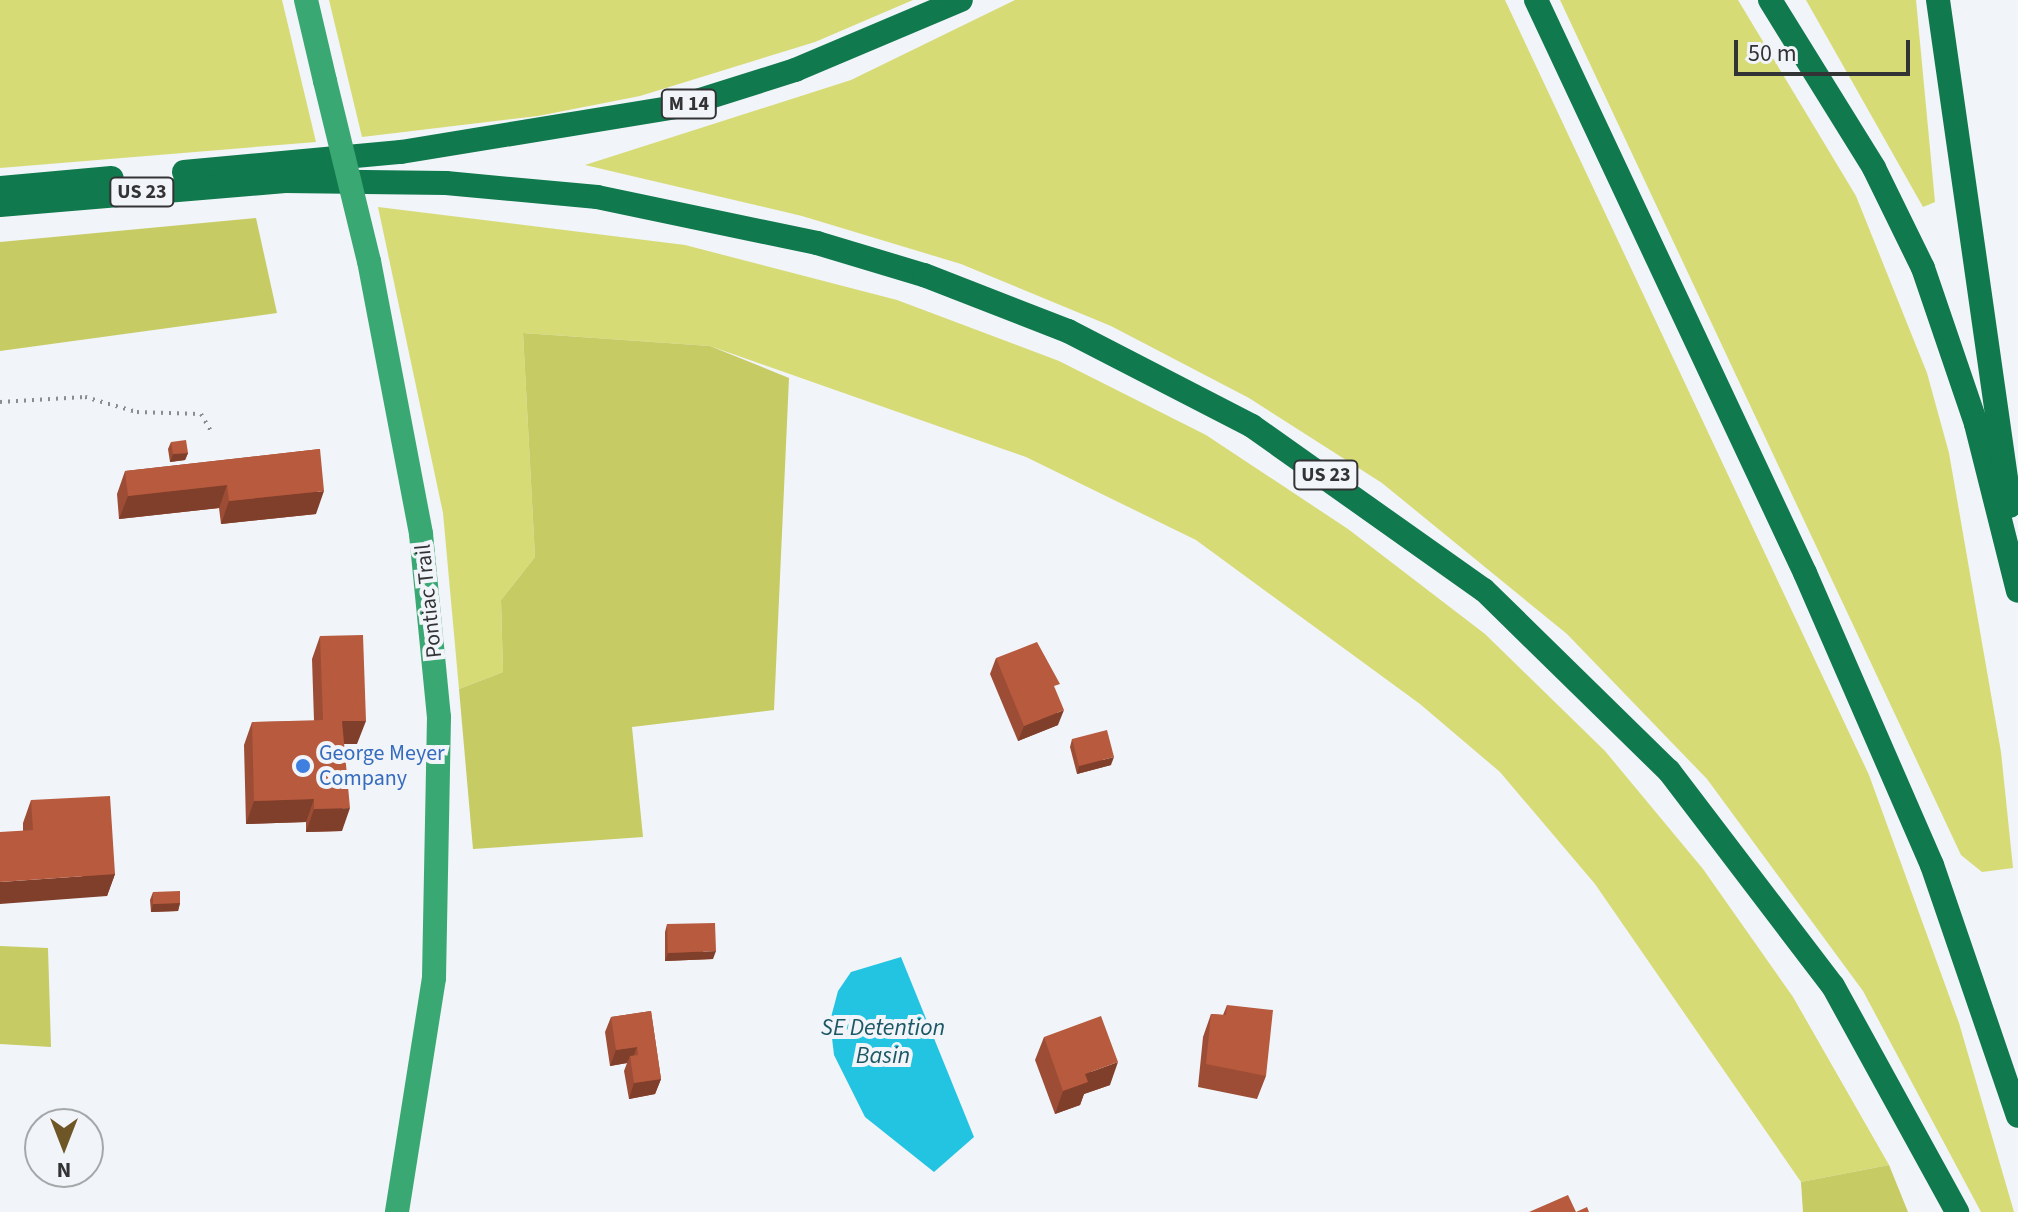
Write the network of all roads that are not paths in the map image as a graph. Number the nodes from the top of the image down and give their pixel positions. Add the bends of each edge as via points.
1 (306, 0) edge
2 (961, 0) edge
3 (1536, 0) edge
4 (1770, 0) edge
5 (1938, 0) edge
6 (0, 188) edge
7 (0, 205) edge
8 (2018, 568) edge
9 (2018, 591) edge
10 (2018, 1116) edge
11 (397, 1212) edge
12 (1957, 1212) edge

1 - 11 main road, Pontiac Trail, bridge via 369,261 424,555 440,756 434,978
2 - 6 highway, M 14 via 795,70 681,106 581,126 386,154
3 - 10 highway via 1805,573 1926,850
4 - 9 highway via 1874,168 1923,268 1976,424
5 - 8 highway
7 - 12 highway, US 23 via 285,181 446,183 612,199 817,243 924,275 1068,331 1238,419 1389,517 1484,590 1669,771 1833,986

